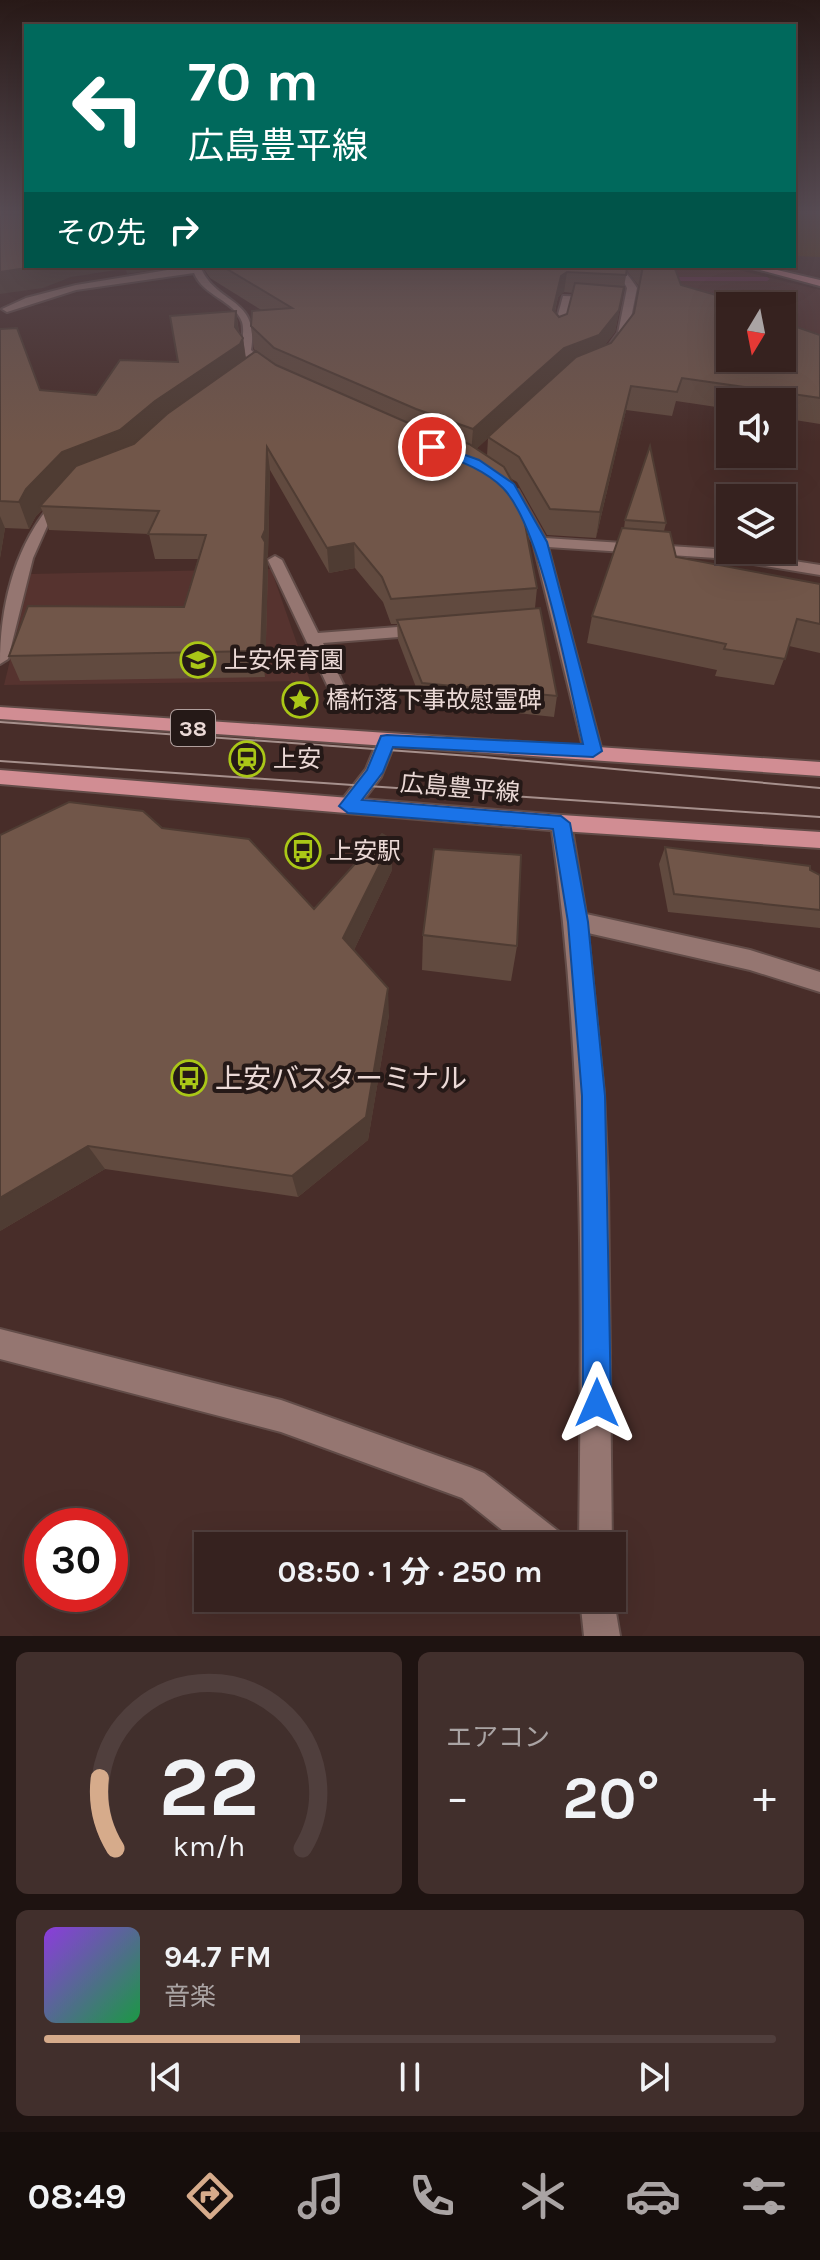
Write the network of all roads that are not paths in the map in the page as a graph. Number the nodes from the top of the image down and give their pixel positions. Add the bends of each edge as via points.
1 (61, 290) edge
2 (215, 290) edge
3 (632, 290) edge
4 (630, 302) junction
5 (7, 309) dead end
6 (558, 333) edge
7 (601, 362) edge
8 (284, 382) edge
9 (498, 479) edge
10 (77, 484) edge
11 (540, 542) junction
12 (275, 560) dead end
13 (820, 570) edge
14 (437, 629) edge
15 (313, 639) junction
16 (0, 659) edge
17 (344, 704) dead end
18 (0, 713) edge
19 (387, 740) junction
20 (593, 751) junction
21 (820, 769) edge
22 (0, 777) edge
23 (348, 806) junction
24 (561, 823) junction
25 (820, 840) edge
26 (578, 922) junction
27 (820, 982) edge
28 (0, 1344) edge
29 (532, 1532) edge
30 (596, 1532) edge
31 (599, 1612) edge
32 (602, 1636) edge

1 - 5 street
2 - 8 street via 249,321 246,351 253,366
3 - 4 street
4 - 6 street via 566,298
4 - 7 street via 623,333
9 - 11 street via 509,487
10 - 16 street via 43,521 26,558
11 - 13 street via 643,548
11 - 20 street via 553,619
12 - 15 street
14 - 15 street
15 - 17 street
18 - 19 main road, 広島豊平線 / 38
19 - 20 main road, 広島豊平線 / 38
19 - 23 street via 374,772
20 - 21 main road, 広島豊平線 / 38
22 - 23 main road, 広島豊平線
23 - 24 main road, 広島豊平線
24 - 25 main road, 広島豊平線
24 - 26 street
26 - 27 street via 750,960
26 - 30 street via 593,1096
28 - 29 street via 281,1416 472,1485
31 - 32 street

